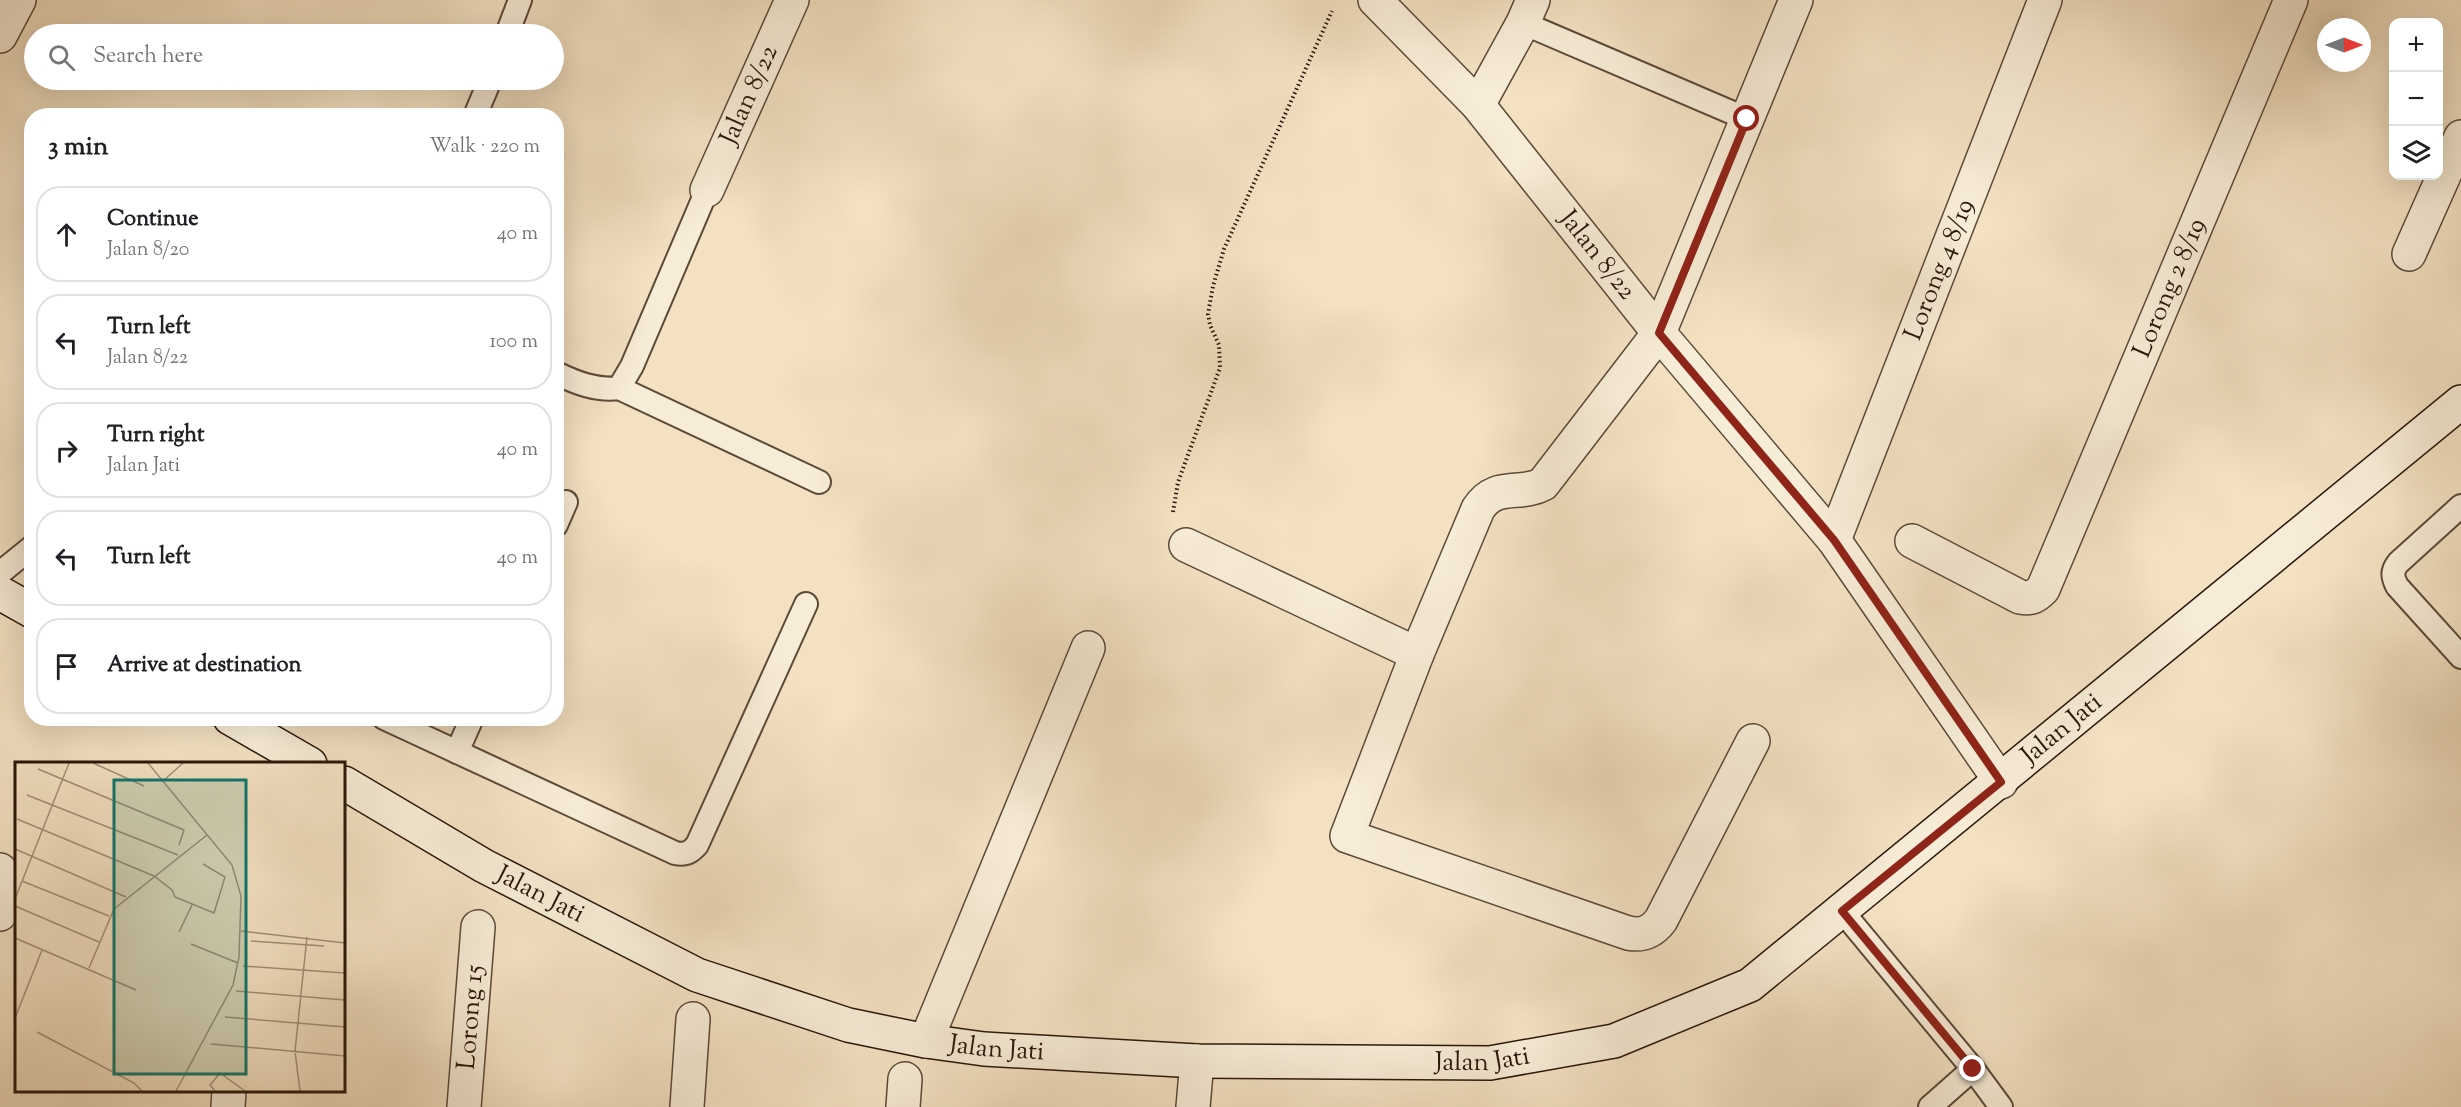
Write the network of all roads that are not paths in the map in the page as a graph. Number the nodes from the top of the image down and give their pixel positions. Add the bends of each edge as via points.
1 (19, 0) edge
2 (520, 0) edge
3 (792, 0) edge
4 (1375, 0) edge
5 (1796, 0) edge
6 (2044, 0) edge
7 (2291, 0) edge
8 (1528, 12) edge
9 (511, 24) edge
10 (0, 36) edge
11 (486, 90) edge
12 (1478, 105) junction
13 (478, 108) edge
14 (1747, 119) junction
15 (2461, 136) edge
16 (707, 190) joint
17 (2409, 254) dead end
18 (1659, 333) junction
19 (564, 377) edge
20 (620, 388) junction
21 (2458, 412) edge
22 (819, 482) dead end
23 (566, 502) dead end
24 (2461, 506) edge
25 (564, 507) edge
26 (1834, 540) junction
27 (1912, 541) dead end
28 (1186, 545) road end
29 (24, 554) edge
30 (0, 573) edge
31 (0, 593) edge
32 (806, 604) dead end
33 (24, 606) edge
34 (1088, 648) dead end
35 (1417, 654) junction
36 (2461, 657) edge
37 (244, 726) edge
38 (401, 726) edge
39 (469, 726) edge
40 (1753, 741) dead end
41 (458, 752) junction
42 (307, 762) edge
43 (2001, 782) junction
44 (345, 784) edge
45 (0, 870) edge
46 (1842, 911) junction
47 (0, 914) edge
48 (478, 927) dead end
49 (693, 1019) dead end
50 (926, 1041) junction
51 (1197, 1061) junction
52 (1973, 1069) junction
53 (229, 1092) edge
54 (228, 1107) edge
55 (464, 1107) edge
56 (687, 1107) edge
57 (1193, 1107) edge
58 (1930, 1107) edge
59 (2001, 1107) edge

1 - 10 street
2 - 9 lane
3 - 16 street, Jalan 8/22
4 - 12 street, Jalan 8/22
5 - 14 street
6 - 26 street, Lorong 4 8/19
7 - 27 street, Lorong 2 8/19 via 2049,577 2037,596 2020,597
8 - 12 street
8 - 14 lane
11 - 13 lane
12 - 18 street, Jalan 8/22
14 - 18 street
15 - 17 street
16 - 20 lane
18 - 26 street, Jalan 8/22
18 - 35 street via 1543,484 1529,490 1491,494 1484,500
19 - 20 lane via 608,390
20 - 22 lane
21 - 43 street, Jalan Jati
23 - 25 lane
24 - 36 lane via 2398,562 2393,578
26 - 43 street, Jalan 8/22
28 - 35 street
29 - 30 lane
31 - 33 street
32 - 41 lane via 691,851 675,853
34 - 50 street
35 - 40 street via 1347,836 1628,933 1647,933 1661,920
37 - 42 street
38 - 41 lane
39 - 41 lane
43 - 46 street, Jalan Jati
44 - 50 street, Jalan Jati via 484,866 697,975 848,1025
45 - 47 street via 10,888 9,899
46 - 51 street, Jalan Jati via 1750,985 1614,1041 1490,1063
46 - 52 lane
48 - 55 street, Lorong 15
49 - 56 street
50 - 51 street, Jalan Jati
51 - 57 street
52 - 58 lane
52 - 59 lane
53 - 54 street

